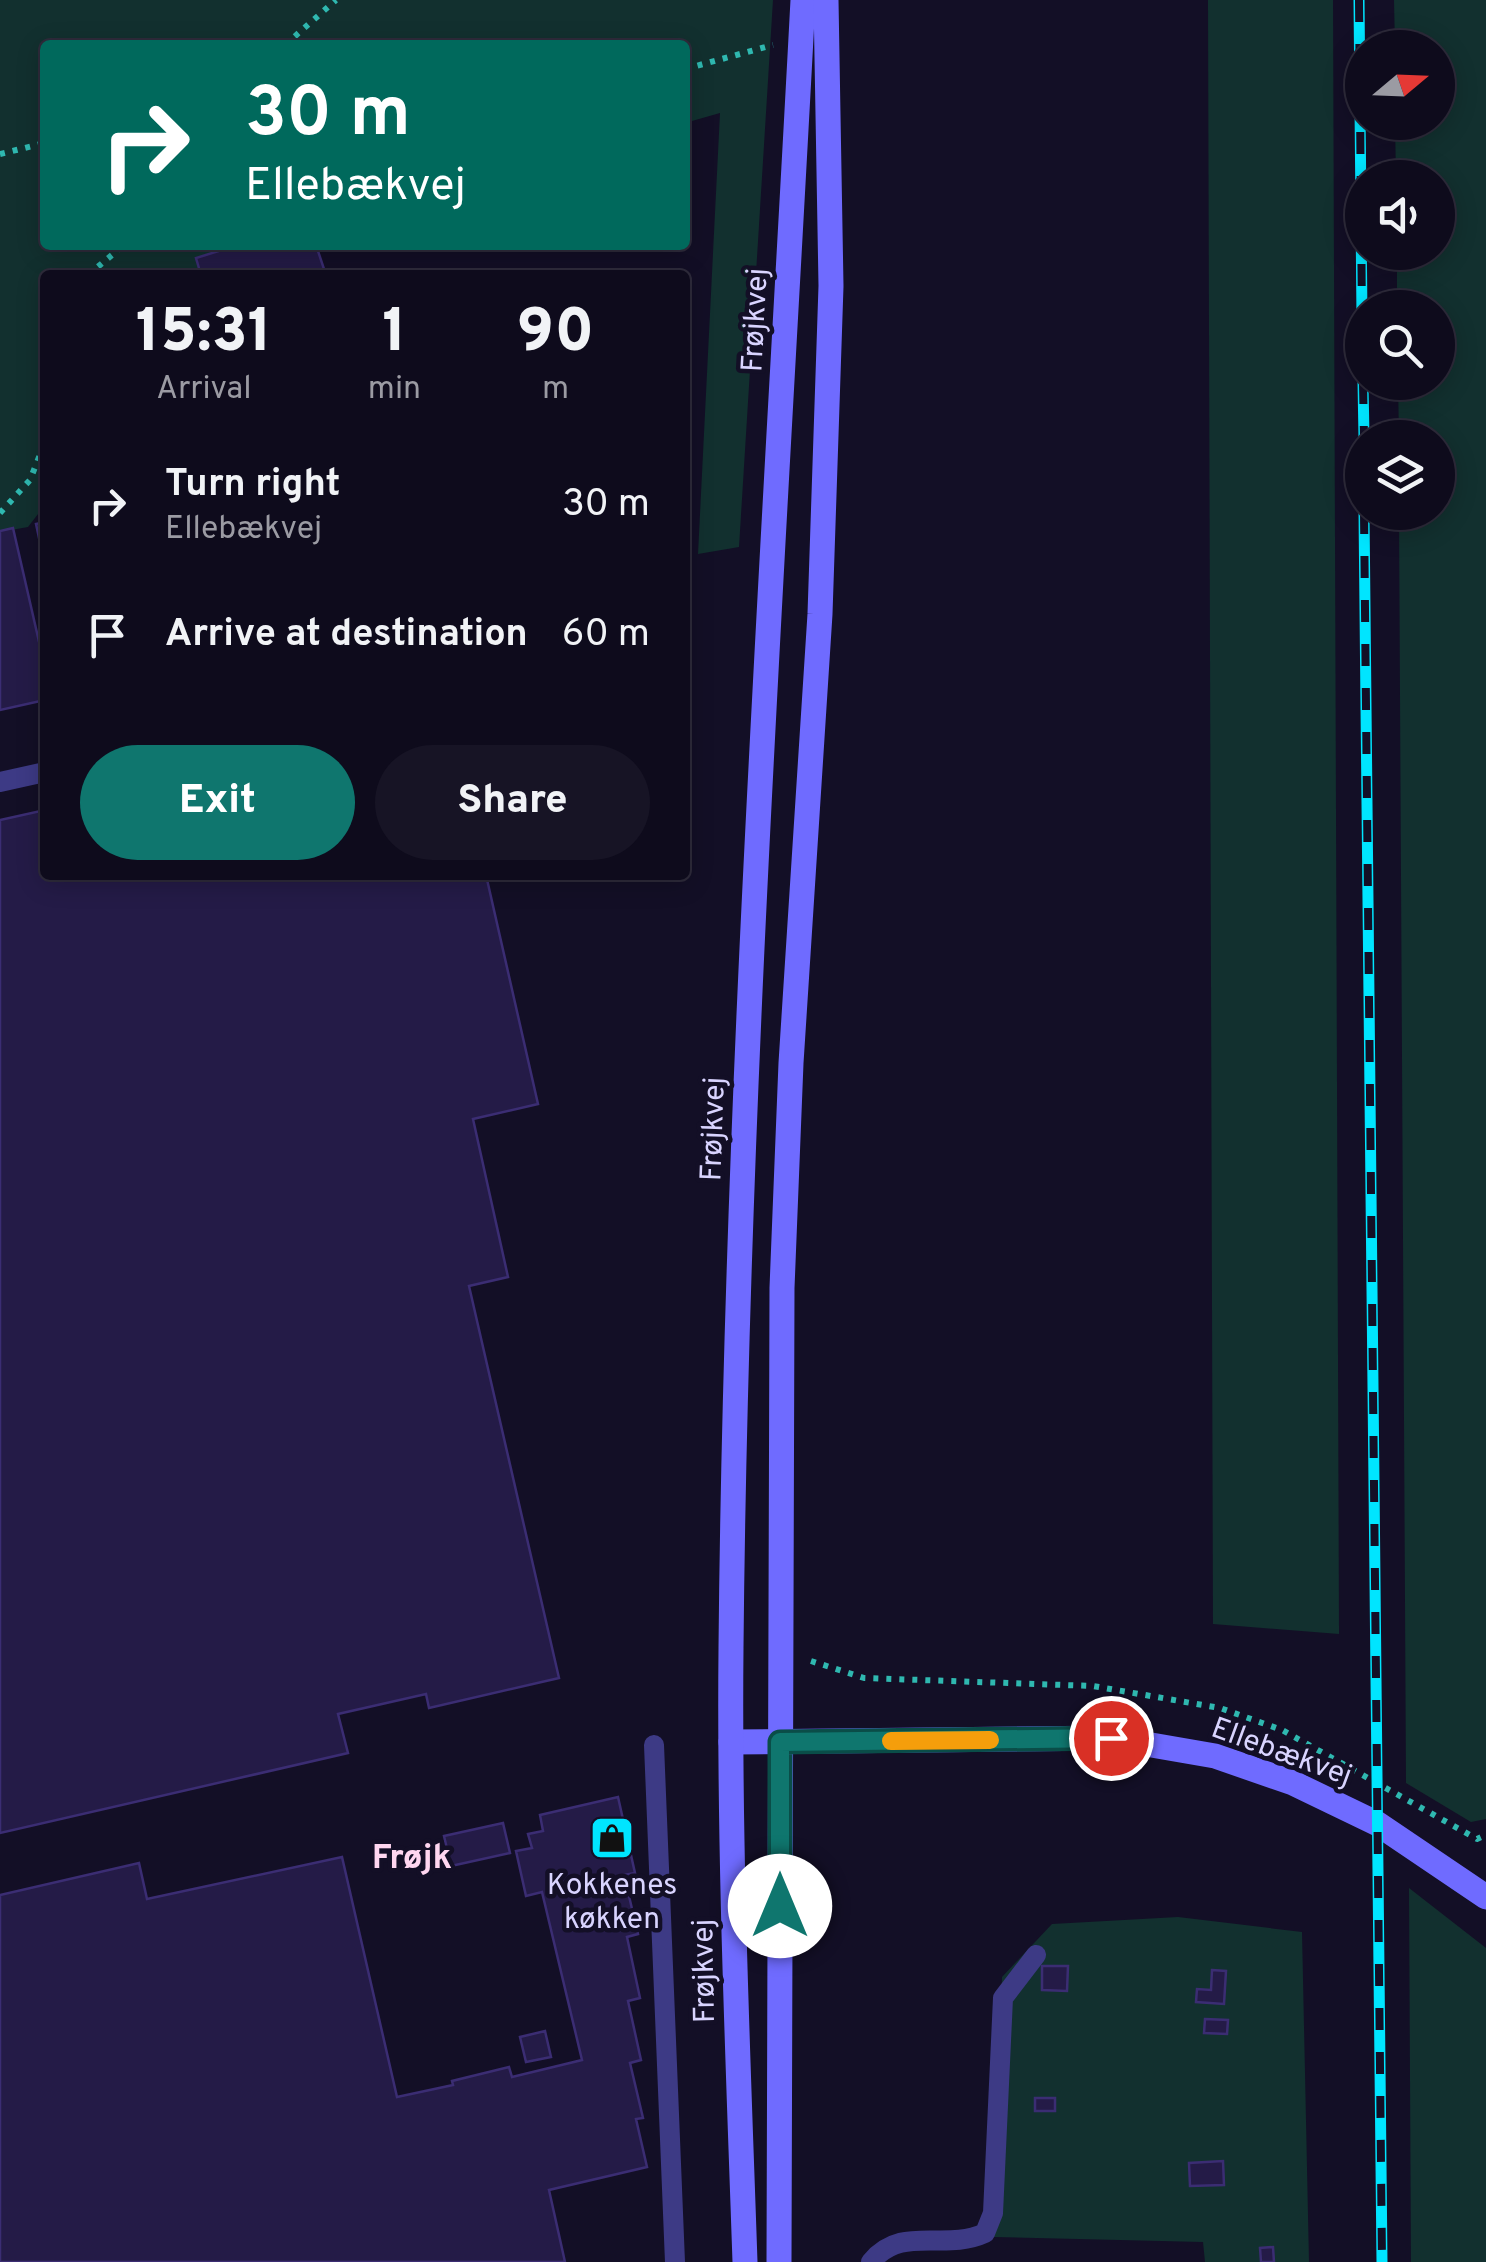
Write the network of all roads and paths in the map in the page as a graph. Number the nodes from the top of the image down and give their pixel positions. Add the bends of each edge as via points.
1 (336, 0) edge
2 (802, 0) edge
3 (826, 0) edge
4 (291, 40) edge
5 (780, 44) dead end
6 (690, 68) edge
7 (40, 144) edge
8 (0, 154) edge
9 (118, 250) edge
10 (94, 270) edge
11 (40, 455) edge
12 (0, 513) edge
13 (40, 773) edge
14 (0, 782) edge
15 (732, 1742) junction
16 (780, 1742) junction
17 (654, 1745) dead end
18 (1486, 1896) edge
19 (1036, 1955) dead end
20 (675, 2262) edge
21 (745, 2262) edge
22 (780, 2262) edge
23 (871, 2262) edge

1 - 4 path
2 - 15 street, Frøjkvej via 745,1105
3 - 16 street via 831,286 820,614 782,1288
5 - 6 path
7 - 8 path
9 - 10 path
11 - 12 path via 30,480
13 - 14 lane
15 - 16 street, Ellebækvej
15 - 21 street, Frøjkvej
16 - 18 street, Ellebækvej via 1111,1738 1216,1756 1378,1824
16 - 22 street
17 - 20 lane
19 - 23 lane via 1003,1998 993,2213 985,2233 970,2240 894,2242

